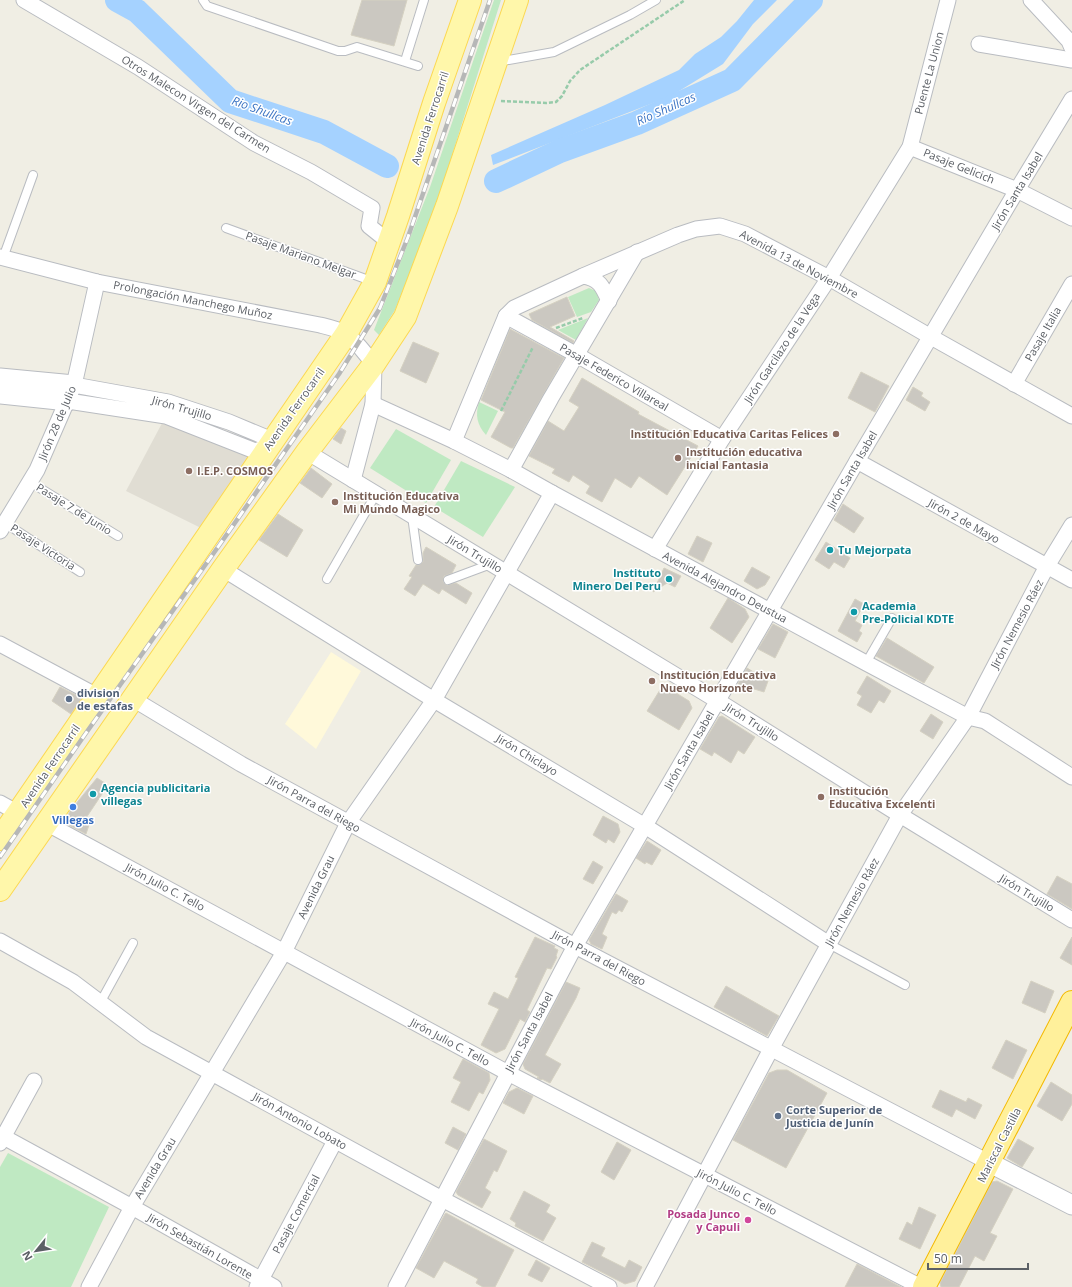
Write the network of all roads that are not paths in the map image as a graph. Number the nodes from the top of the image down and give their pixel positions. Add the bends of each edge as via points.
1 (24, 0) edge
2 (203, 0) edge
3 (424, 0) edge
4 (470, 0) edge
5 (517, 0) edge
6 (656, 0) edge
7 (948, 0) edge
8 (1033, 2) edge
9 (979, 44) dead end
10 (1072, 48) edge
11 (1072, 60) edge
12 (405, 62) junction
13 (418, 66) dead end
14 (495, 68) junction
15 (1072, 99) edge
16 (910, 147) junction
17 (33, 175) dead end
18 (1017, 190) junction
19 (1072, 218) edge
20 (226, 228) dead end
21 (389, 242) junction
22 (637, 252) junction
23 (1, 257) edge
24 (583, 276) junction
25 (829, 278) junction
26 (97, 282) junction
27 (375, 282) junction
28 (1072, 284) edge
29 (606, 305) junction
30 (506, 316) junction
31 (346, 334) junction
32 (930, 337) junction
33 (577, 355) junction
34 (374, 364) junction
35 (0, 378) edge
36 (1014, 384) junction
37 (71, 393) junction
38 (0, 394) edge
39 (373, 404) junction
40 (1072, 416) edge
41 (722, 439) junction
42 (454, 441) junction
43 (265, 446) junction
44 (307, 452) junction
45 (857, 461) junction
46 (511, 470) junction
47 (353, 480) junction
48 (30, 482) junction
49 (552, 493) junction
50 (376, 494) junction
51 (412, 516) junction
52 (1072, 525) edge
53 (3, 527) edge
54 (118, 536) dead end
55 (655, 549) junction
56 (418, 560) dead end
57 (491, 564) junction
58 (1047, 566) junction
59 (223, 569) junction
60 (80, 572) dead end
61 (506, 573) junction
62 (327, 579) dead end
63 (448, 580) dead end
64 (1072, 580) edge
65 (770, 611) junction
66 (892, 618) dead end
67 (0, 644) edge
68 (866, 663) junction
69 (97, 696) junction
70 (133, 699) junction
71 (434, 700) junction
72 (718, 701) junction
73 (968, 717) junction
74 (1072, 777) edge
75 (9, 808) edge
76 (900, 815) junction
77 (46, 823) junction
78 (348, 823) junction
79 (644, 826) junction
80 (0, 839) edge
81 (0, 890) edge
82 (1072, 920) edge
83 (0, 941) edge
84 (133, 943) dead end
85 (829, 944) junction
86 (575, 946) junction
87 (284, 952) junction
88 (905, 985) dead end
89 (1072, 1002) edge
90 (100, 1003) junction
91 (771, 1049) junction
92 (212, 1073) junction
93 (508, 1073) junction
94 (34, 1081) dead end
95 (1, 1139) edge
96 (335, 1141) junction
97 (990, 1163) junction
98 (704, 1175) junction
99 (442, 1199) junction
100 (1072, 1205) edge
101 (132, 1207) junction
102 (259, 1284) edge
103 (89, 1287) edge
104 (274, 1287) edge
105 (396, 1287) edge
106 (609, 1287) edge
107 (645, 1287) edge
108 (921, 1287) edge
109 (924, 1287) edge

1 - 21 street, Otros Malecon Virgen del Carmen via 138,67 254,143 311,172 372,208 369,226
2 - 12 lane via 207,6 338,51 357,47
3 - 12 lane
4 - 21 main road, Avenida Ferrocarril
5 - 14 main road
6 - 14 lane via 554,52
7 - 16 street, Puente La Union
8 - 10 street via 1069,41
9 - 11 street
12 - 13 lane
14 - 34 main road via 405,317
15 - 18 street, Jirón Santa Isabel
16 - 18 street, Pasaje Gelicich
16 - 25 street, Jirón Garcilazo de la Vega
17 - 23 lane
18 - 19 street, Pasaje Gelicich
18 - 32 street, Jirón Santa Isabel
20 - 27 lane, Pasaje Mariano Melgar
21 - 27 main road, Avenida Ferrocarril
22 - 24 street, Avenida 13 de Noviembre
22 - 25 street, Avenida 13 de Noviembre via 696,229 720,226 745,234
22 - 29 street
23 - 26 street, Prolongación Manchego Muñoz
24 - 29 street via 590,277 603,288
24 - 30 street, Avenida 13 de Noviembre via 514,308
25 - 32 street, Avenida 13 de Noviembre
25 - 41 street, Jirón Garcilazo de la Vega
26 - 31 street, Prolongación Manchego Muñoz via 320,325
26 - 37 street, Jirón 28 de Julio
27 - 31 main road, Avenida Ferrocarril
28 - 36 street, Pasaje Italia
29 - 33 street
30 - 33 street, Pasaje Federico Villareal
30 - 42 street
31 - 34 street, Prolongación Manchego Muñoz
31 - 43 main road, Avenida Ferrocarril
32 - 36 street, Avenida 13 de Noviembre
32 - 45 street, Jirón Santa Isabel
33 - 41 street, Pasaje Federico Villareal
33 - 46 street
34 - 39 street
34 - 44 main road
35 - 37 street, Jirón Trujillo
36 - 40 street, Avenida 13 de Noviembre
37 - 38 street, Jirón Trujillo
37 - 43 street, Jirón Trujillo via 166,416
37 - 48 street, Jirón 28 de Julio
39 - 42 street, Avenida Alejandro Deustua
39 - 47 street
41 - 55 street, Jirón Garcilazo de la Vega
42 - 46 street, Avenida Alejandro Deustua
43 - 69 main road, Avenida Ferrocarril
44 - 47 street, Jirón Trujillo
44 - 59 main road
45 - 58 street, Jirón 2 de Mayo
45 - 65 street, Jirón Santa Isabel
46 - 49 street, Avenida Alejandro Deustua
47 - 50 street, Jirón Trujillo
48 - 53 street, Jirón 28 de Julio
48 - 54 lane, Pasaje 7 de Junio
49 - 55 street, Avenida Alejandro Deustua
49 - 61 street, Avenida Grau
50 - 51 street, Jirón Trujillo
50 - 62 lane
51 - 56 lane
51 - 57 street, Jirón Trujillo
52 - 58 street, Jirón Nemesio Ráez
53 - 60 lane, Pasaje Victoria
55 - 65 street, Avenida Alejandro Deustua
57 - 61 street, Jirón Trujillo
57 - 63 lane
58 - 64 street, Jirón 2 de Mayo
58 - 73 street, Jirón Nemesio Ráez
59 - 70 main road
59 - 71 street, Jirón Chiclayo
61 - 71 street, Avenida Grau
61 - 72 street, Jirón Trujillo
65 - 68 street, Avenida Alejandro Deustua
65 - 72 street, Jirón Santa Isabel
66 - 68 lane
67 - 69 street
68 - 73 street, Avenida Alejandro Deustua
69 - 75 main road, Avenida Ferrocarril
70 - 77 main road
70 - 78 street, Jirón Parra del Riego via 241,764
71 - 78 street, Avenida Grau
71 - 79 street, Jirón Chiclayo
72 - 76 street, Jirón Trujillo
72 - 79 street, Jirón Santa Isabel
73 - 74 street, Avenida Alejandro Deustua via 985,721
73 - 76 street, Jirón Nemesio Ráez
75 - 80 main road, Avenida Ferrocarril
76 - 82 street, Jirón Trujillo
76 - 85 street, Jirón Nemesio Ráez
77 - 81 main road
77 - 87 street, Jirón Julio C. Tello
78 - 86 street, Jirón Parra del Riego
78 - 87 street, Avenida Grau
79 - 85 street, Jirón Chiclayo
79 - 86 street, Jirón Santa Isabel
83 - 90 street, Jirón Antonio Lobato via 73,982
84 - 90 lane
85 - 88 lane
85 - 91 street, Jirón Nemesio Ráez
86 - 91 street, Jirón Parra del Riego
86 - 93 street, Jirón Santa Isabel
87 - 92 street, Avenida Grau
87 - 93 street, Jirón Julio C. Tello
89 - 97 highway, Mariscal Castilla
90 - 92 street, Jirón Antonio Lobato via 146,1037
91 - 97 street, Jirón Parra del Riego
91 - 98 street, Jirón Nemesio Ráez
92 - 96 street, Jirón Antonio Lobato
92 - 101 street, Avenida Grau
93 - 98 street, Jirón Julio C. Tello
93 - 99 street, Jirón Santa Isabel
94 - 95 street
95 - 101 street, Jirón Sebastián Lorente
96 - 99 street, Jirón Antonio Lobato
96 - 102 street, Pasaje Comercial
97 - 100 street, Jirón Parra del Riego
97 - 109 highway, Mariscal Castilla
98 - 107 street, Jirón Nemesio Ráez
98 - 108 street, Jirón Julio C. Tello
99 - 105 street, Jirón Santa Isabel
99 - 106 street, Jirón Antonio Lobato
101 - 102 street, Jirón Sebastián Lorente
101 - 103 street, Avenida Grau
102 - 104 street, Jirón Sebastián Lorente

